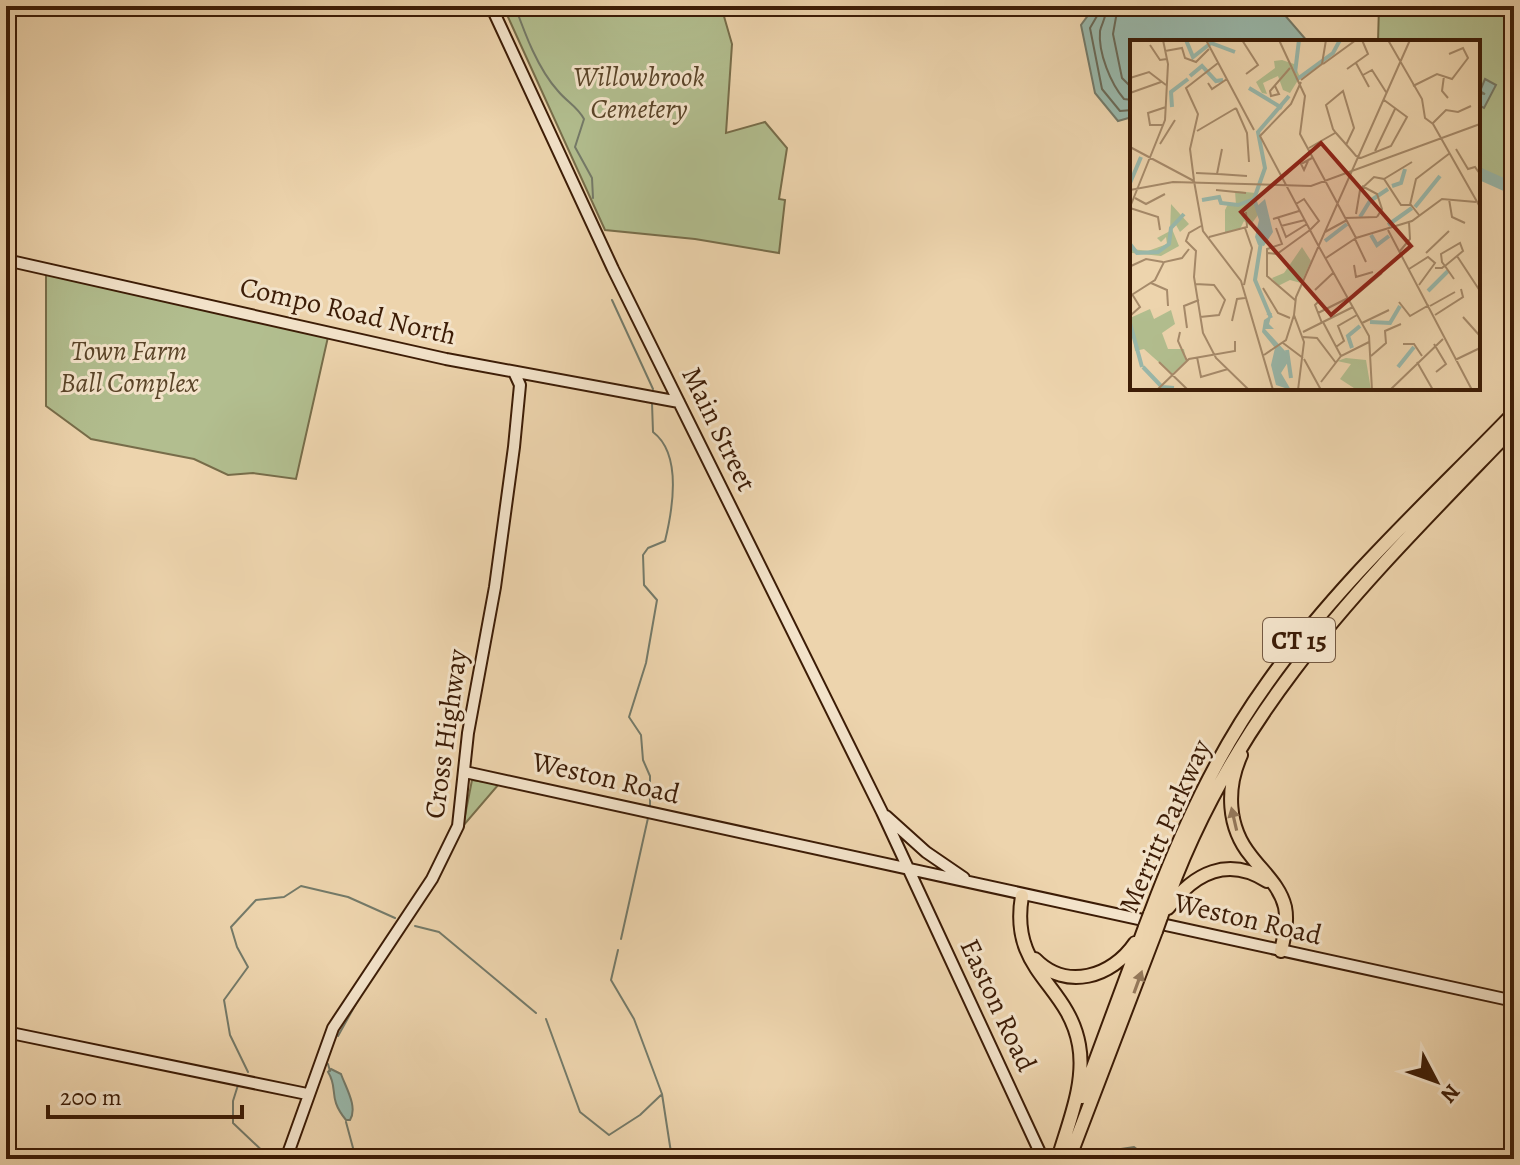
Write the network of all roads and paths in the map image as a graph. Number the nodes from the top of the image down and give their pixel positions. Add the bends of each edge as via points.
1 (491, 6) edge
2 (6, 260) edge
3 (514, 372) junction
4 (679, 402) junction
5 (1514, 413) edge
6 (1514, 427) edge
7 (1287, 676) junction
8 (465, 772) junction
9 (882, 812) junction
10 (909, 871) junction
11 (971, 882) junction
12 (1274, 885) junction
13 (1022, 896) junction
14 (1156, 916) junction
15 (1151, 929) junction
16 (1022, 942) junction
17 (1281, 951) junction
18 (1514, 1001) edge
19 (6, 1032) edge
20 (307, 1094) junction
21 (286, 1159) edge
22 (1043, 1159) edge
23 (1058, 1159) edge
24 (1069, 1159) edge

1 - 4 main road, Main Street
2 - 3 main road, Compo Road North
3 - 4 main road, Compo Road North
3 - 8 main road, Cross Highway via 520,385 514,447
4 - 9 main road, Main Street
5 - 14 highway, Merritt Parkway / CT 15 via 1328,605 1268,681 1197,799
6 - 7 highway, Merritt Parkway / CT 15 via 1373,574
12 -> 7 highway via 1236,830 1231,786 1243,751
7 - 14 highway, Merritt Parkway / CT 15 via 1214,790
8 - 10 main road, Weston Road
8 - 20 main road, Cross Highway via 461,815 449,849 340,1017
9 - 10 main road, Main Street
9 - 11 main road, Weston Road via 926,852
10 - 11 main road, Weston Road
10 - 22 main road, Easton Road
11 - 13 main road, Weston Road
12 - 14 highway via 1248,870 1215,870 1188,885
12 - 17 highway via 1286,915
13 - 16 highway
13 - 17 main road, Weston Road
14 - 15 highway, Merritt Parkway / CT 15, bridge
15 - 16 highway via 1118,962 1078,978 1048,970
15 - 23 highway, Merritt Parkway / CT 15
24 -> 15 highway, Merritt Parkway / CT 15
16 - 23 highway via 1079,1043 1079,1080
17 - 18 main road, Weston Road
19 - 20 main road
20 - 21 main road, Cross Highway

